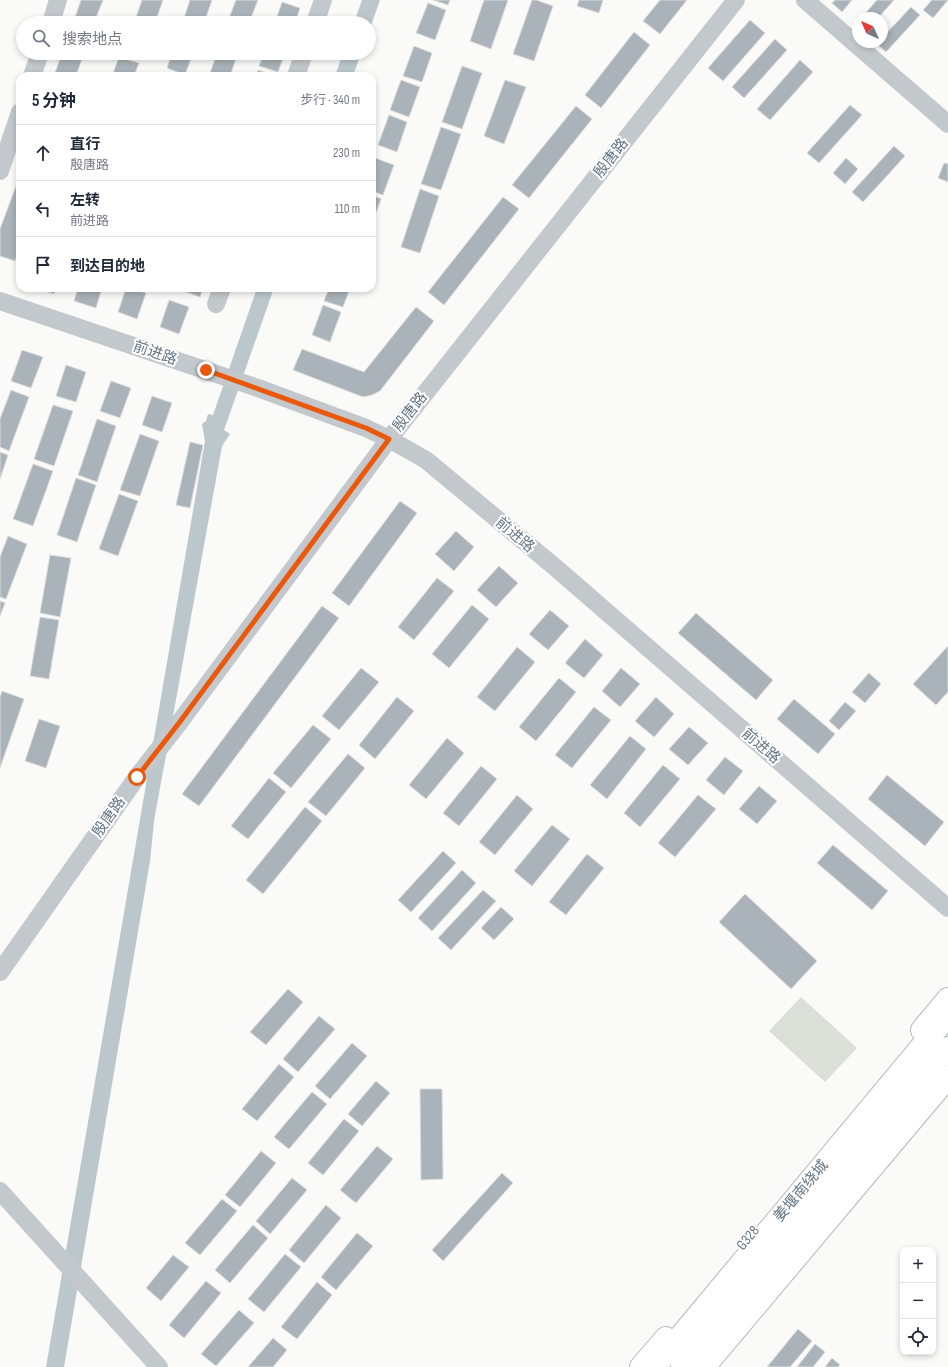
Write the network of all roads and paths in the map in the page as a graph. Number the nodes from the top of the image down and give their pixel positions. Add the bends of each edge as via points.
1 (58, 0) edge
2 (323, 0) edge
3 (736, 0) edge
4 (805, 0) edge
5 (52, 16) edge
6 (317, 16) edge
7 (38, 60) edge
8 (302, 60) edge
9 (33, 72) edge
10 (297, 72) edge
11 (16, 124) edge
12 (948, 124) edge
13 (0, 171) edge
14 (0, 301) edge
15 (389, 439) junction
16 (948, 908) edge
17 (0, 972) edge
18 (948, 1000) edge
19 (948, 1015) edge
20 (948, 1048) edge
21 (948, 1077) edge
22 (842, 1142) junction
23 (0, 1191) edge
24 (159, 1367) edge
25 (641, 1367) edge
26 (655, 1367) edge
27 (682, 1367) edge
28 (704, 1367) edge

1 - 5 street
2 - 6 street
3 - 15 street, 殷唐路
4 - 12 street
7 - 9 street
8 - 10 street
11 - 13 street
14 - 15 street, 前进路 via 258,388
15 - 16 street, 前进路 via 426,460 556,568
15 - 17 street, 殷唐路 via 137,777
18 - 22 main road
18 - 25 main road, G328 / G328
19 - 22 main road, 姜堰南绕城
20 - 27 main road, 姜堰南绕城
21 - 28 main road
22 - 26 main road, 姜堰南绕城
23 - 24 street

